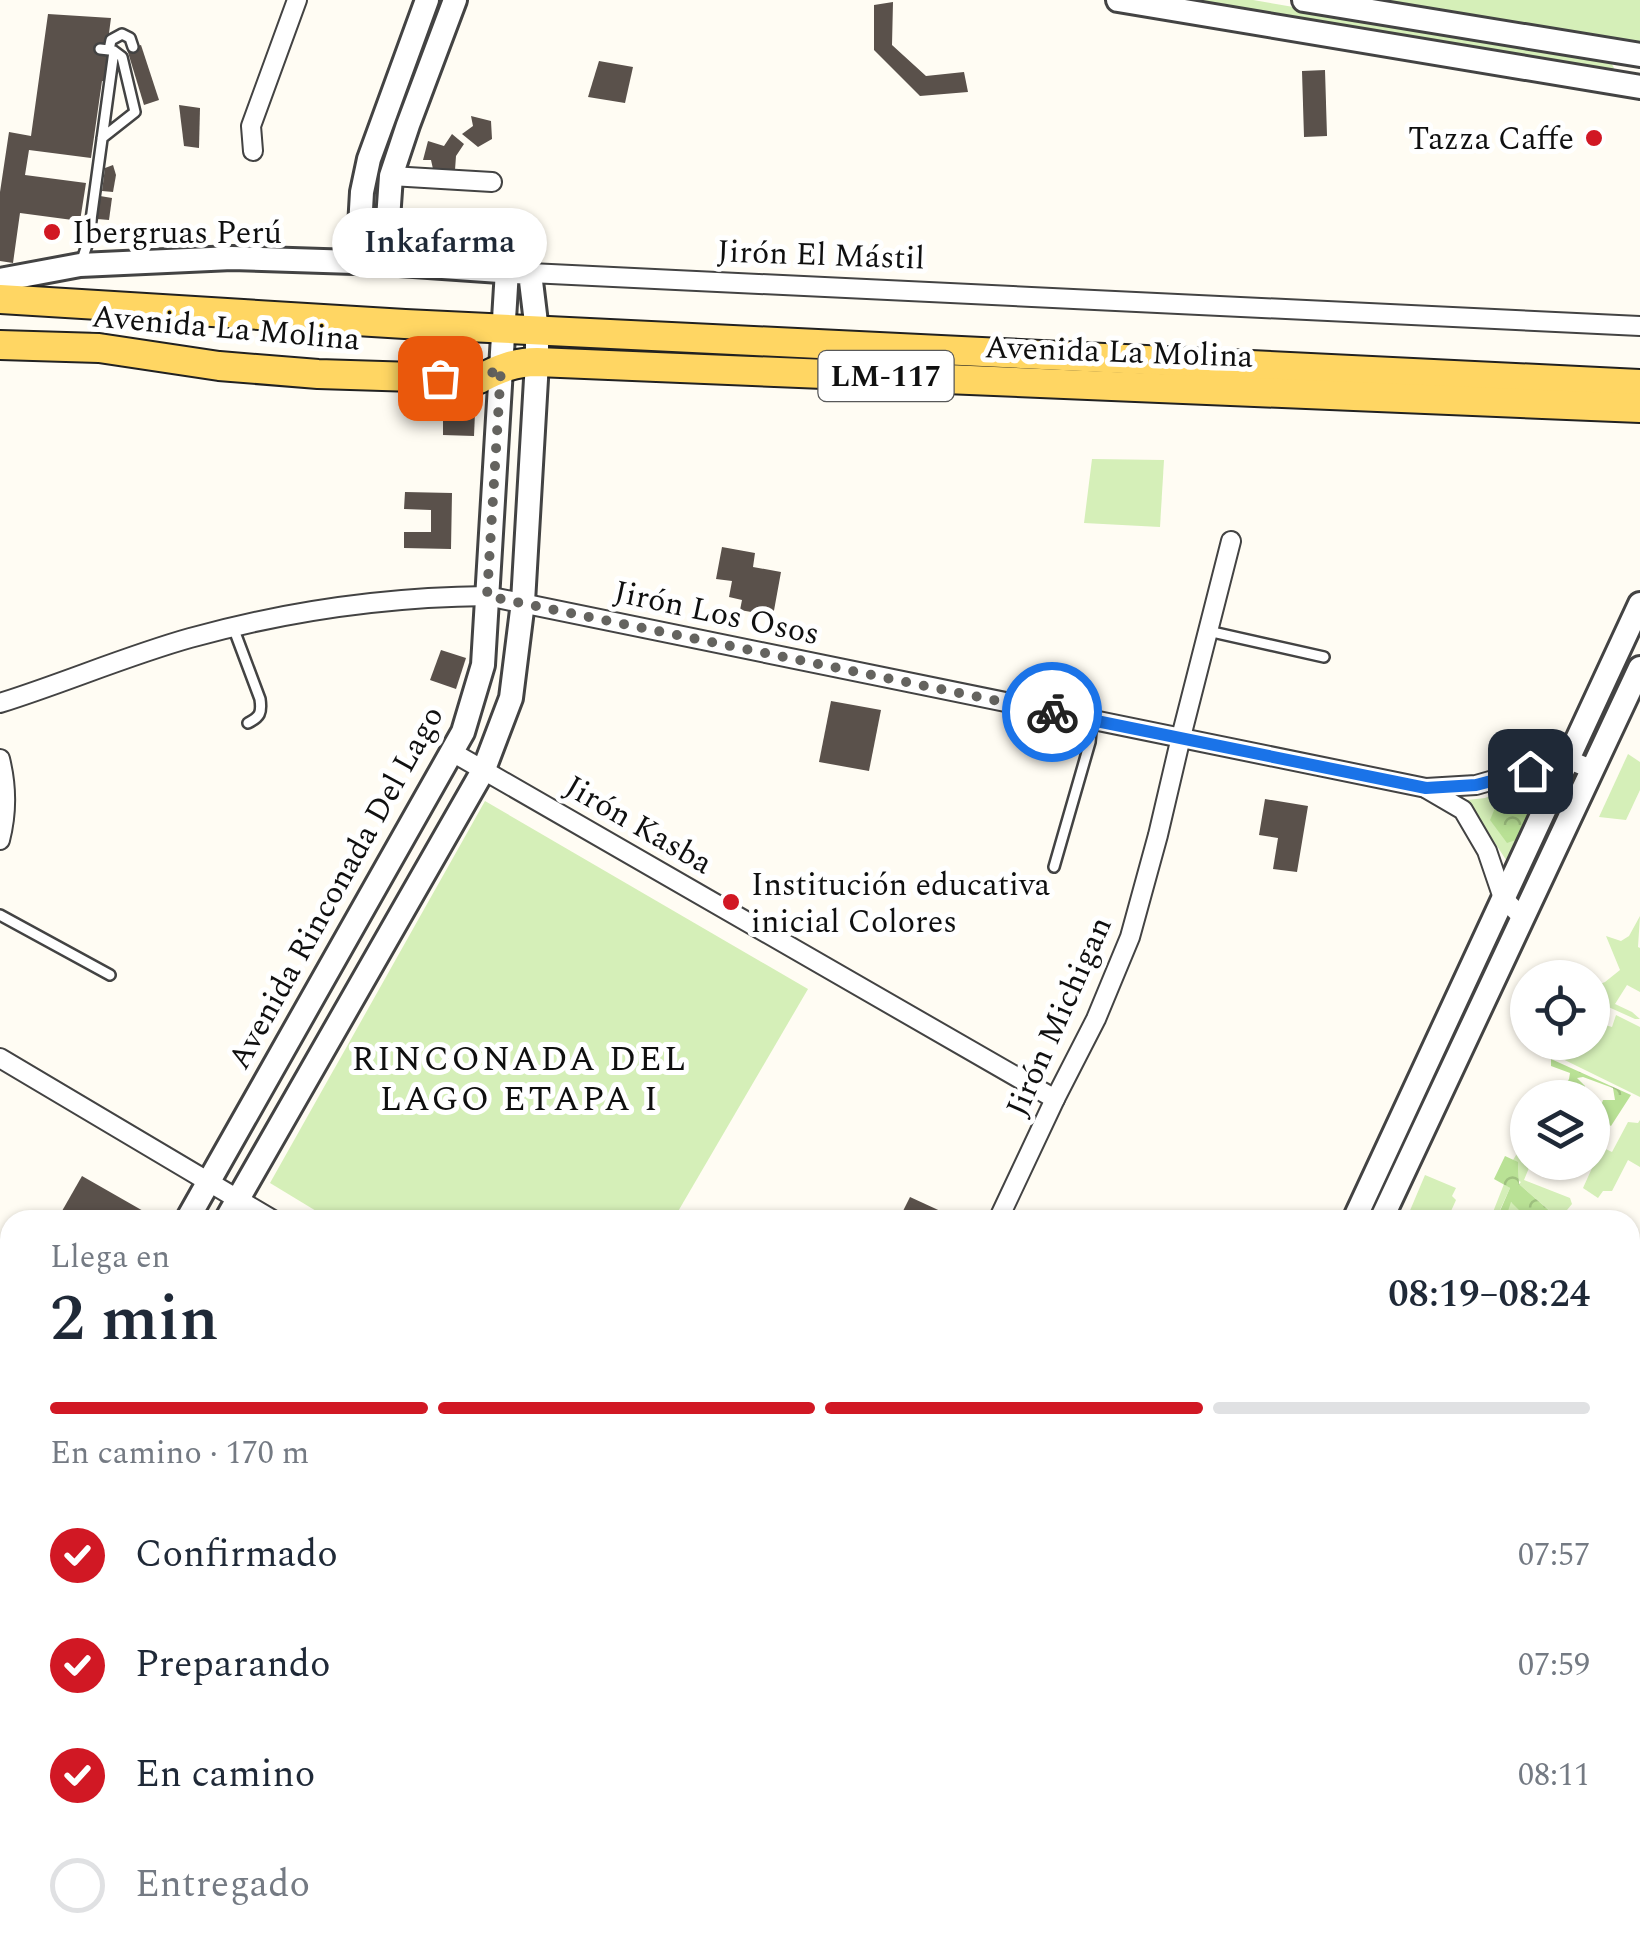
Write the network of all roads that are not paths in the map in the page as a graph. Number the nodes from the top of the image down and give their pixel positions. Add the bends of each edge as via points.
1 (428, 0) edge
2 (455, 0) edge
3 (1118, 0) edge
4 (1304, 0) edge
5 (294, 1) edge
6 (1192, 6) edge
7 (134, 47) dead end
8 (100, 50) dead end
9 (1640, 55) edge
10 (1640, 87) edge
11 (102, 138) junction
12 (253, 151) dead end
13 (369, 160) junction
14 (393, 170) junction
15 (492, 182) dead end
16 (358, 262) junction
17 (385, 263) junction
18 (80, 266) junction
19 (518, 272) junction
20 (0, 280) edge
21 (0, 300) edge
22 (42, 302) junction
23 (0, 316) edge
24 (1640, 326) edge
25 (503, 329) junction
26 (537, 331) junction
27 (0, 346) edge
28 (1124, 360) junction
29 (536, 362) junction
30 (501, 368) junction
31 (1640, 384) edge
32 (1272, 392) junction
33 (1640, 408) edge
34 (1232, 541) dead end
35 (487, 596) junction
36 (524, 602) junction
37 (1640, 604) edge
38 (234, 627) junction
39 (1208, 631) junction
40 (1324, 657) dead end
41 (1640, 668) edge
42 (0, 702) edge
43 (1092, 720) junction
44 (248, 723) dead end
45 (1181, 737) junction
46 (452, 752) junction
47 (0, 759) edge
48 (1567, 759) junction
49 (484, 770) junction
50 (1591, 770) junction
51 (1426, 788) junction
52 (0, 840) edge
53 (1054, 866) dead end
54 (1503, 898) junction
55 (0, 915) edge
56 (1522, 917) junction
57 (110, 975) dead end
58 (0, 1058) edge
59 (1055, 1099) junction
60 (208, 1182) junction
61 (192, 1210) edge
62 (232, 1210) edge
63 (1003, 1210) edge
64 (1359, 1210) edge
65 (1386, 1210) edge

1 - 13 street
2 - 14 street
3 - 6 street
4 - 9 street
5 - 12 street via 251,126
6 - 10 street
7 - 8 lane via 122,34 112,38 109,50
11 - 11 lane via 104,121 114,51 122,56 135,112
11 - 18 lane
13 - 14 street
13 - 16 street
14 - 15 street
14 - 17 street
16 - 17 street, Jirón El Mástil
16 - 18 street, Jirón El Mástil via 232,258
17 - 19 street, Jirón El Mástil
18 - 20 street, Jirón El Mástil
19 - 24 street, Jirón El Mástil
19 - 25 street, Avenida Rinconada Del Lago
19 - 26 street, Avenida Rinconada Del Lago
21 - 22 main road, Avenida La Molina / LM-117
22 - 23 street
22 - 25 main road, Avenida La Molina / LM-117
25 - 26 main road, Avenida La Molina / LM-117
25 - 30 street, Avenida Rinconada Del Lago
26 - 28 main road, Avenida La Molina / LM-117
26 - 29 street, Avenida Rinconada Del Lago
27 - 30 main road, Avenida La Molina / LM-117 via 99,348 334,374 480,379
28 - 31 main road, Avenida La Molina / LM-117
28 - 32 main road
29 - 30 main road, Avenida La Molina / LM-117
29 - 32 main road, Avenida La Molina / LM-117
29 - 36 street, Avenida Rinconada Del Lago
30 - 35 street, Avenida Rinconada Del Lago
32 - 33 main road, Avenida La Molina / LM-117
34 - 39 street, Jirón Michigan
35 - 36 street, Jirón Los Osos
35 - 38 street, Jirón Los Osos via 360,604
35 - 46 street, Avenida Rinconada Del Lago via 483,665
36 - 43 street, Jirón Los Osos
36 - 49 street, Avenida Rinconada Del Lago via 511,698
37 - 48 street
38 - 42 street, Jirón Los Osos
38 - 44 lane via 262,711
39 - 40 lane
39 - 45 street, Jirón Michigan
41 - 50 street
43 - 45 street, Jirón Los Osos
43 - 53 lane
45 - 51 street, Jirón Los Osos
45 - 59 street, Jirón Michigan via 1130,937
46 - 49 street, Jirón Kasba
46 - 60 street, Avenida Rinconada Del Lago
47 - 52 street via 6,807
48 - 50 street
48 - 51 street, Jirón Los Osos via 1476,785
48 - 54 street
49 - 59 street, Jirón Kasba
49 - 62 street, Avenida Rinconada Del Lago
50 - 56 street
51 - 54 street, Jirón Los Osos via 1463,810
54 - 56 street, Jirón Los Osos
54 - 64 street
55 - 57 lane
56 - 65 street
58 - 60 street
59 - 63 street, Jirón Michigan
60 - 61 street, Avenida Rinconada Del Lago
60 - 62 street

